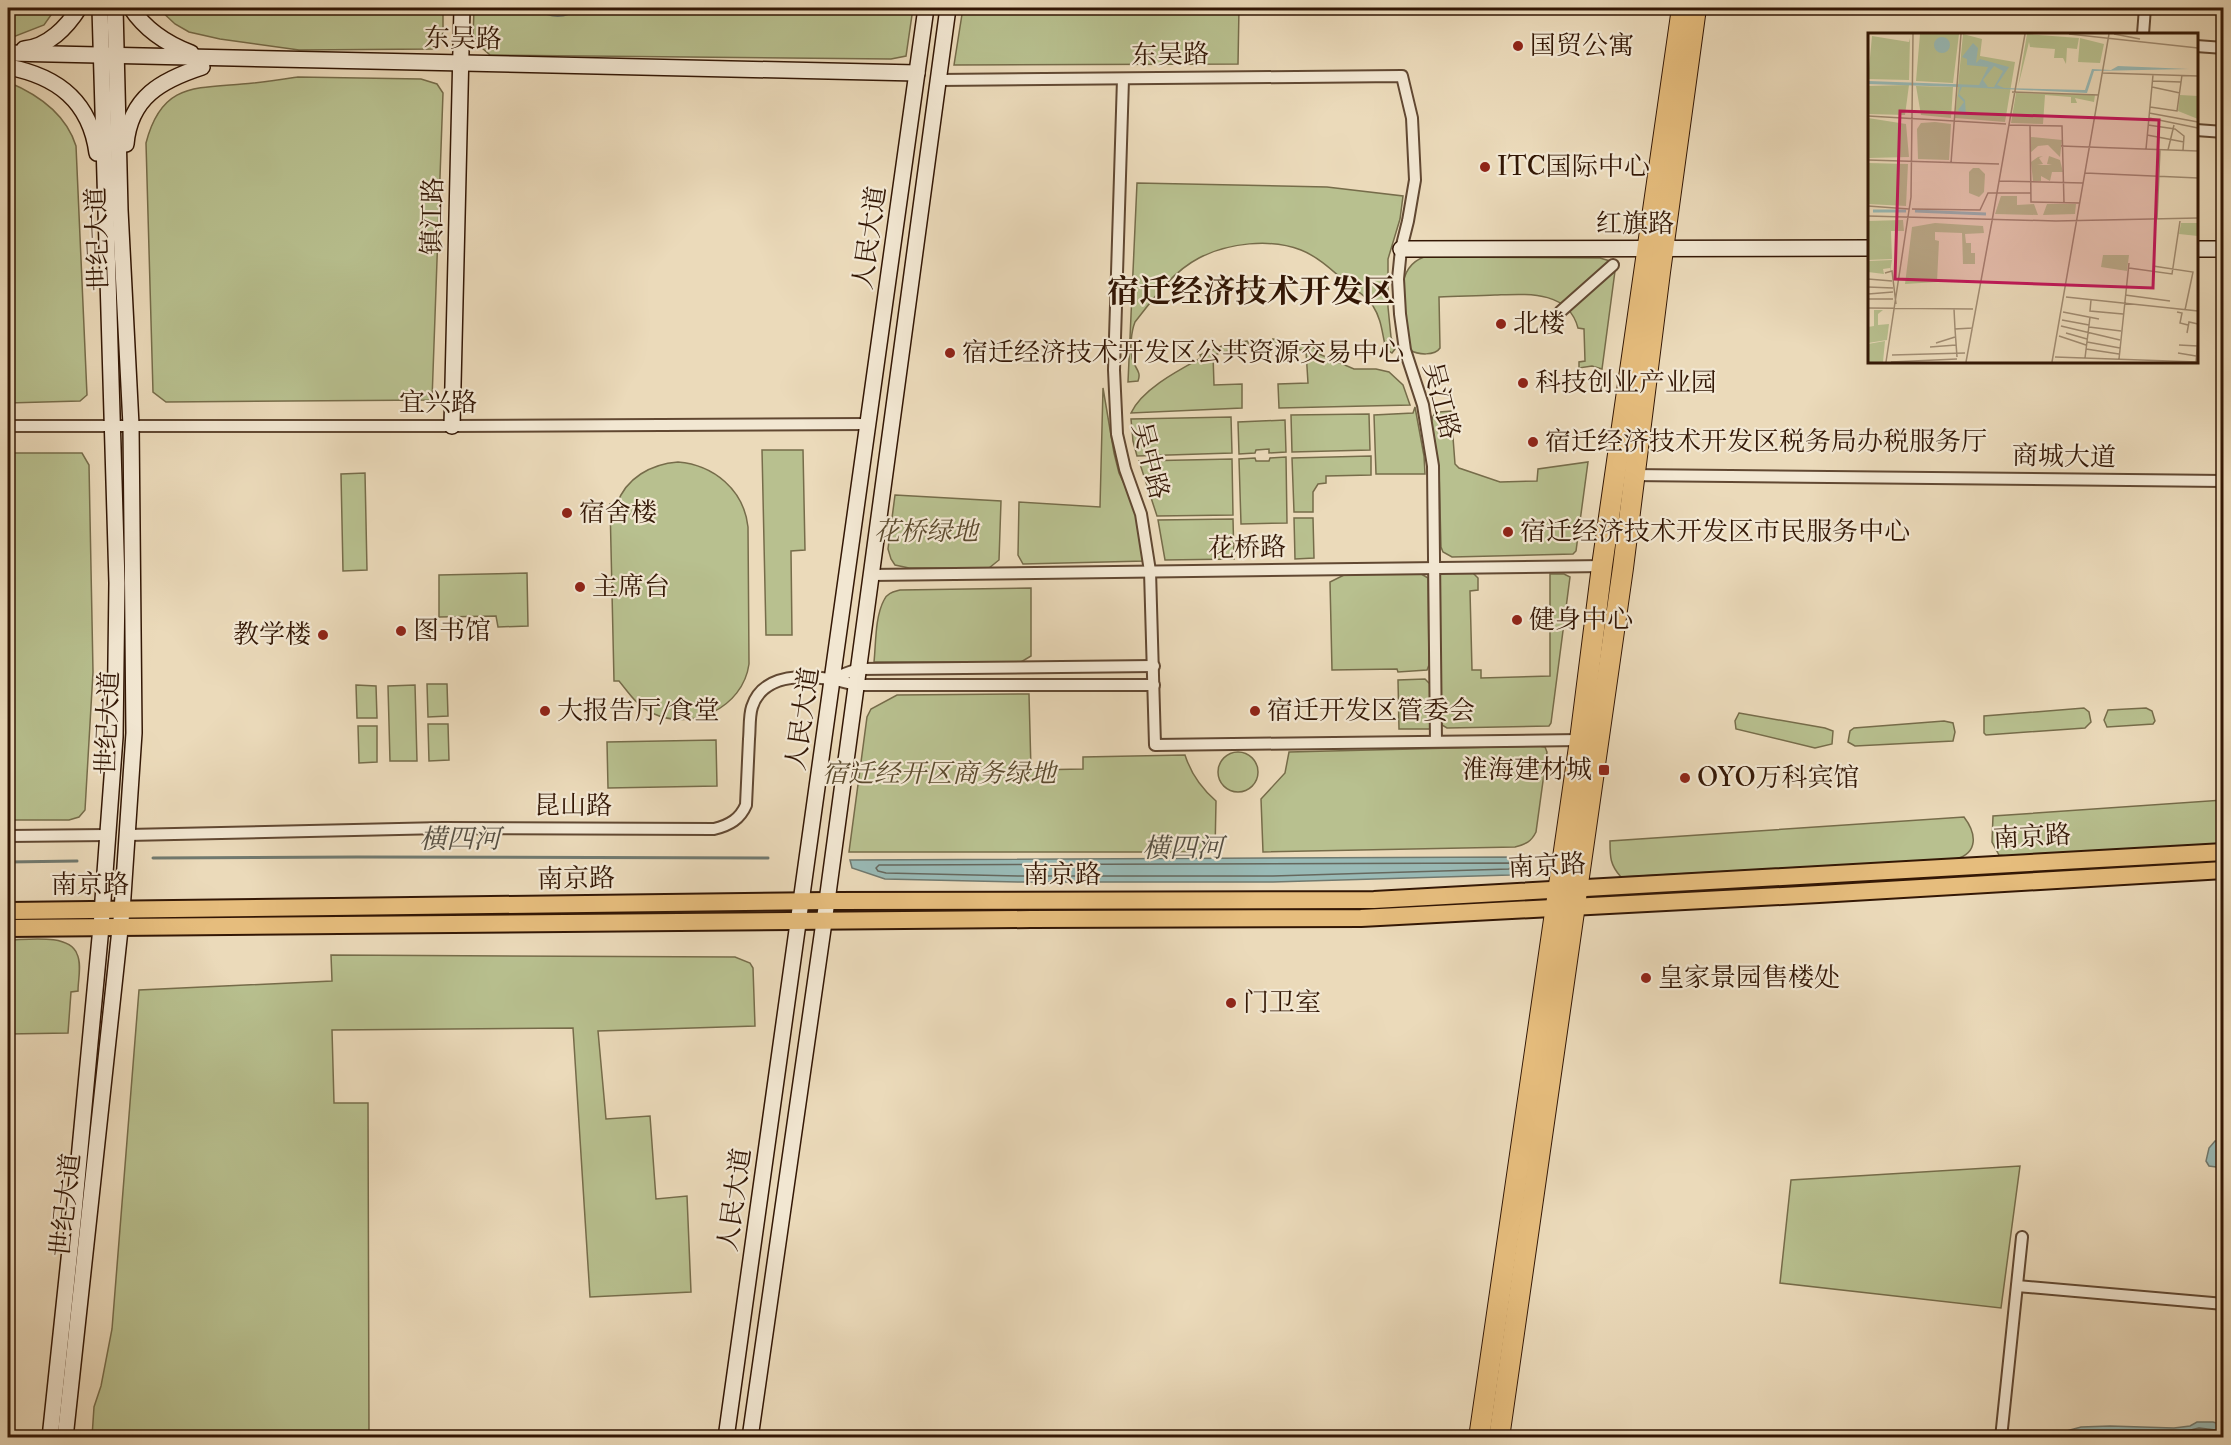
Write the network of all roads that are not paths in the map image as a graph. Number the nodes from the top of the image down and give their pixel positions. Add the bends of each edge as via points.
1 (79, 8) edge
2 (100, 8) edge
3 (115, 8) edge
4 (131, 8) edge
5 (462, 8) edge
6 (927, 8) edge
7 (948, 8) edge
8 (1682, 8) edge
9 (1696, 8) edge
10 (2145, 8) edge
11 (2143, 33) edge
12 (2198, 46) edge
13 (2223, 48) edge
14 (8, 52) edge
15 (110, 60) junction
16 (8, 62) edge
17 (202, 62) junction
18 (8, 67) edge
19 (461, 68) junction
20 (917, 76) junction
21 (1402, 76) joint
22 (1123, 79) junction
23 (938, 80) junction
24 (2198, 130) edge
25 (2223, 132) edge
26 (113, 209) junction
27 (1655, 248) junction
28 (1868, 248) edge
29 (1401, 249) junction
30 (2198, 249) edge
31 (2223, 249) edge
32 (1613, 265) dead end
33 (1560, 312) dead end
34 (130, 424) junction
35 (868, 424) junction
36 (114, 425) junction
37 (8, 426) edge
38 (452, 426) junction
39 (1624, 474) junction
40 (2223, 481) edge
41 (1602, 566) junction
42 (1433, 568) junction
43 (1623, 568) junction
44 (1150, 571) junction
45 (870, 574) junction
46 (1154, 666) junction
47 (858, 669) junction
48 (832, 678) junction
49 (856, 685) junction
50 (1154, 685) junction
51 (1580, 740) junction
52 (1436, 741) junction
53 (108, 835) junction
54 (128, 835) junction
55 (8, 836) edge
56 (2223, 852) edge
57 (2223, 870) edge
58 (1566, 899) junction
59 (802, 901) junction
60 (827, 901) junction
61 (8, 911) edge
62 (101, 919) junction
63 (121, 919) junction
64 (799, 922) junction
65 (824, 922) junction
66 (8, 928) edge
67 (2022, 1238) dead end
68 (2017, 1286) junction
69 (2223, 1304) edge
70 (50, 1437) edge
71 (65, 1437) edge
72 (726, 1437) edge
73 (750, 1437) edge
74 (1479, 1437) edge
75 (1499, 1437) edge
76 (2001, 1437) edge

1 - 14 street via 61,31 45,42
2 - 15 street, 世纪大道
3 - 15 street, 世纪大道
4 - 17 street via 146,26
5 - 19 street, 镇江路
6 - 20 street, 人民大道
7 - 23 street, 人民大道
8 - 27 highway
9 - 27 highway
10 - 11 street
12 - 13 street
14 - 15 street, 东吴路
15 - 16 street, 东吴路
15 - 17 street, 东吴路
15 - 26 street, 世纪大道
17 - 19 street, 东吴路
17 - 26 street via 175,75 136,108
18 - 26 street via 31,72 60,86 82,112 95,139
19 - 20 street, 东吴路
19 - 38 street, 镇江路
20 - 35 street, 人民大道
21 - 22 street, 东吴路
21 - 29 street, 吴江路 via 1412,118 1415,180
22 - 23 street, 东吴路
22 - 44 street, 吴中路 via 1114,370 1117,434 1141,514
23 - 45 street, 人民大道
24 - 25 street
26 - 34 street, 世纪大道
26 - 36 street, 世纪大道
27 - 28 street, 红旗路
27 - 29 street, 红旗路
27 - 39 highway
29 - 42 street, 吴江路 via 1398,279 1405,351 1423,405 1433,466
30 - 31 street
32 - 33 street
34 - 36 street, 宜兴路
34 - 38 street, 宜兴路
34 - 54 street, 世纪大道 via 134,733
35 - 38 street, 宜兴路
35 - 48 street, 人民大道
36 - 37 street, 宜兴路
36 - 53 street, 世纪大道 via 115,737
39 - 40 street, 商城大道
39 - 41 highway
39 - 43 highway
41 - 42 street, 花桥路
41 - 43 street, 花桥路
41 - 51 highway
42 - 44 street, 花桥路
42 - 52 street, 吴江路
43 - 58 highway
44 - 45 street, 花桥路
44 - 46 street, 吴中路
45 - 47 street, 人民大道
46 - 47 street
46 - 50 street, 吴中路
47 - 48 street
47 - 49 street, 人民大道
48 - 49 street
48 - 54 street, 昆山路 via 790,678 764,688 752,707 746,804 735,821 714,829 443,828
48 - 59 street, 人民大道
49 - 50 street
49 - 60 street, 人民大道
50 - 52 street, 吴中路 via 1155,745
51 - 52 street
51 - 58 highway
53 - 55 street
53 - 62 street, 世纪大道
54 - 63 street, 世纪大道
56 - 58 main road, 南京路
57 - 58 main road, 南京路
58 - 60 main road, 南京路
58 - 65 main road, 南京路 via 1361,918
58 - 74 highway
58 - 75 highway
59 - 60 main road, 南京路
59 - 63 main road, 南京路
59 - 64 street, 人民大道
60 - 65 street, 人民大道
61 - 62 main road, 南京路
62 - 63 main road, 南京路
62 - 66 main road, 南京路
62 - 70 street, 世纪大道
63 - 64 main road, 南京路
63 - 71 street, 世纪大道
64 - 65 main road, 南京路
64 - 72 street, 人民大道
65 - 73 street, 人民大道
67 - 68 street
68 - 69 street
68 - 76 street

